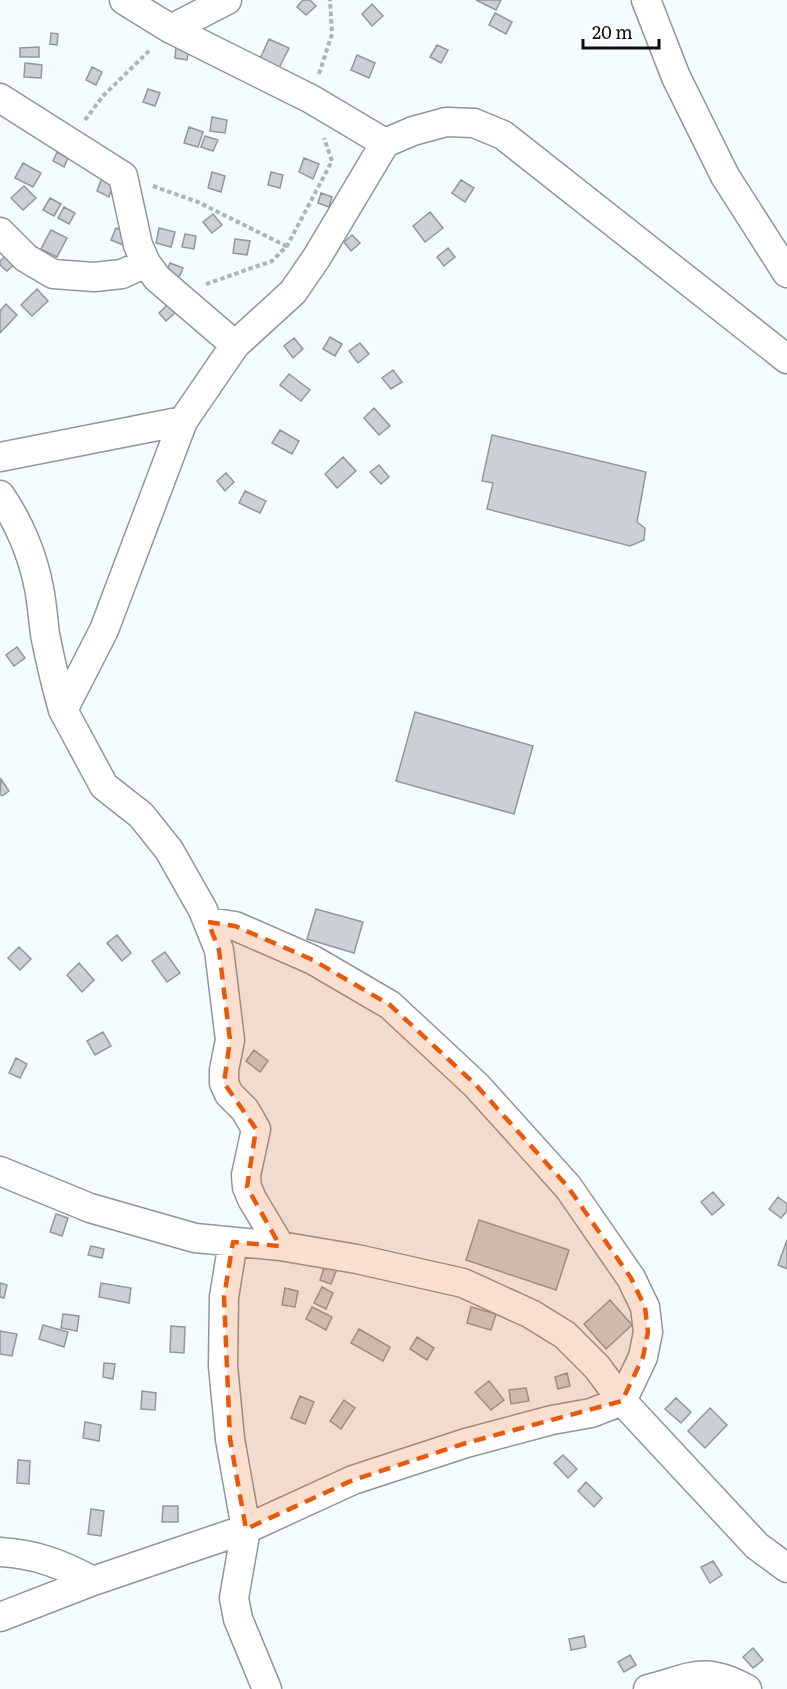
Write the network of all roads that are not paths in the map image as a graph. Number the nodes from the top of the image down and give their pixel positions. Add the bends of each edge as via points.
1 (124, 0) edge
2 (227, 0) edge
3 (646, 0) edge
4 (171, 29) junction
5 (0, 98) edge
6 (385, 143) junction
7 (0, 232) edge
8 (146, 263) junction
9 (787, 273) edge
10 (235, 345) junction
11 (787, 359) edge
12 (183, 421) junction
13 (0, 457) edge
14 (0, 495) edge
15 (63, 710) junction
16 (208, 922) junction
17 (0, 1172) edge
18 (233, 1242) junction
19 (280, 1246) junction
20 (622, 1401) junction
21 (246, 1528) junction
22 (0, 1552) edge
23 (787, 1568) edge
24 (93, 1581) junction
25 (0, 1617) edge
26 (267, 1689) edge
27 (648, 1689) edge
28 (747, 1689) edge

1 - 4 street
2 - 4 street
3 - 9 street via 676,77 725,176
4 - 6 street via 311,99
5 - 8 street via 123,176 138,245
6 - 10 street via 293,292
6 - 11 street via 446,122 474,123 503,135
7 - 8 street via 26,258 53,274 122,274
8 - 10 street via 157,278
10 - 12 street
12 - 13 street
12 - 15 street via 104,630
14 - 15 street via 29,550
15 - 16 street via 104,786 141,815 162,842
16 - 19 street via 219,950 230,1040 224,1083 255,1129 247,1187
16 - 20 street via 235,926 313,960 390,1005 476,1085 568,1187 631,1278 645,1306 648,1332 643,1357
17 - 18 street via 90,1208 195,1238
18 - 19 street
18 - 21 street via 224,1297 223,1366 230,1439
19 - 20 street via 463,1283 531,1314 565,1335 597,1367
20 - 21 street via 591,1413 466,1443 353,1480
20 - 23 street via 756,1546
21 - 24 street
21 - 26 street via 234,1598 238,1619
22 - 24 street via 60,1563
24 - 25 street
27 - 28 street via 708,1674

